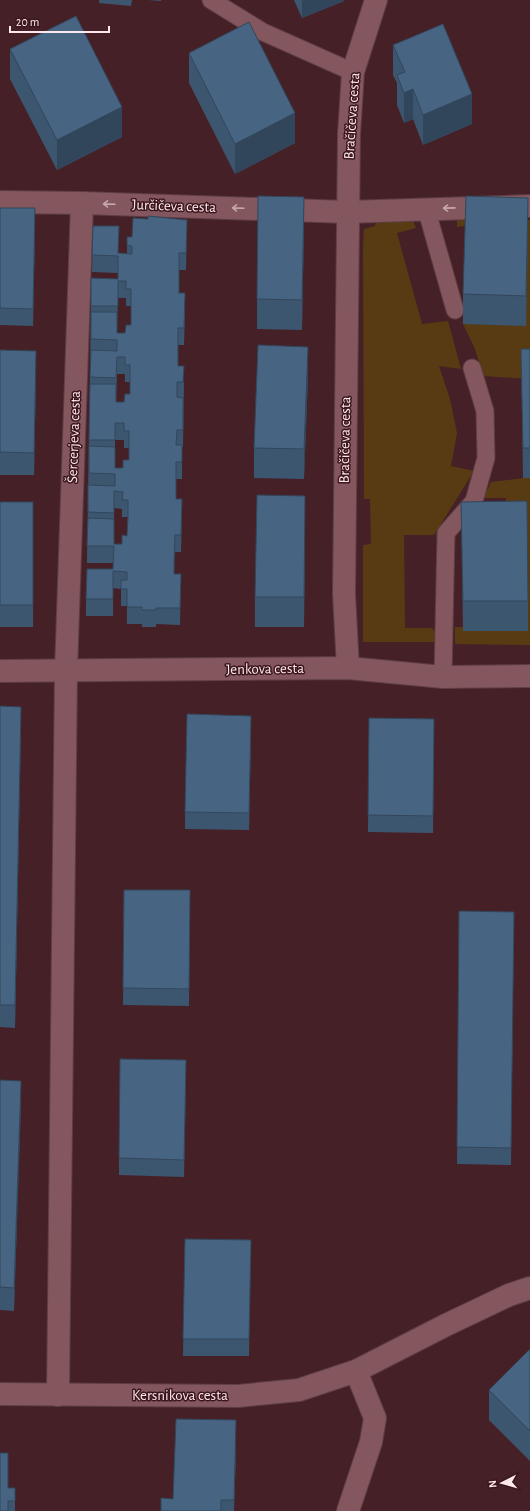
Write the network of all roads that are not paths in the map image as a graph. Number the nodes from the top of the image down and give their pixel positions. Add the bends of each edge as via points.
1 (211, 0) edge
2 (376, 0) edge
3 (353, 72) junction
4 (0, 202) edge
5 (82, 203) junction
6 (530, 206) edge
7 (426, 208) junction
8 (347, 212) junction
9 (455, 310) dead end
10 (472, 368) dead end
11 (348, 668) junction
12 (0, 670) edge
13 (66, 671) junction
14 (530, 676) edge
15 (443, 677) junction
16 (530, 1288) edge
17 (356, 1371) junction
18 (0, 1394) edge
19 (58, 1395) junction
20 (348, 1511) edge

1 - 3 lane via 263,32
2 - 3 street, Bračičeva cesta
3 - 8 street, Bračičeva cesta
4 - 5 street, Jurčičeva cesta
8 -> 5 street, Jurčičeva cesta
5 - 13 street, Šercerjeva cesta
6 -> 7 street
7 - 8 street
7 - 9 lane
8 - 11 street, Bračičeva cesta via 344,594
10 - 15 lane via 485,411 486,458 474,501 446,533
11 - 13 street, Jenkova cesta
11 - 15 street, Jenkova cesta
12 - 13 street, Jenkova cesta
13 - 19 street, Šercerjeva cesta
14 - 15 street, Jenkova cesta
16 - 17 street, Kersnikova cesta via 509,1295 446,1325
17 - 19 street, Kersnikova cesta via 299,1390 238,1396
17 - 20 street via 375,1418 372,1442
18 - 19 street, Kersnikova cesta

